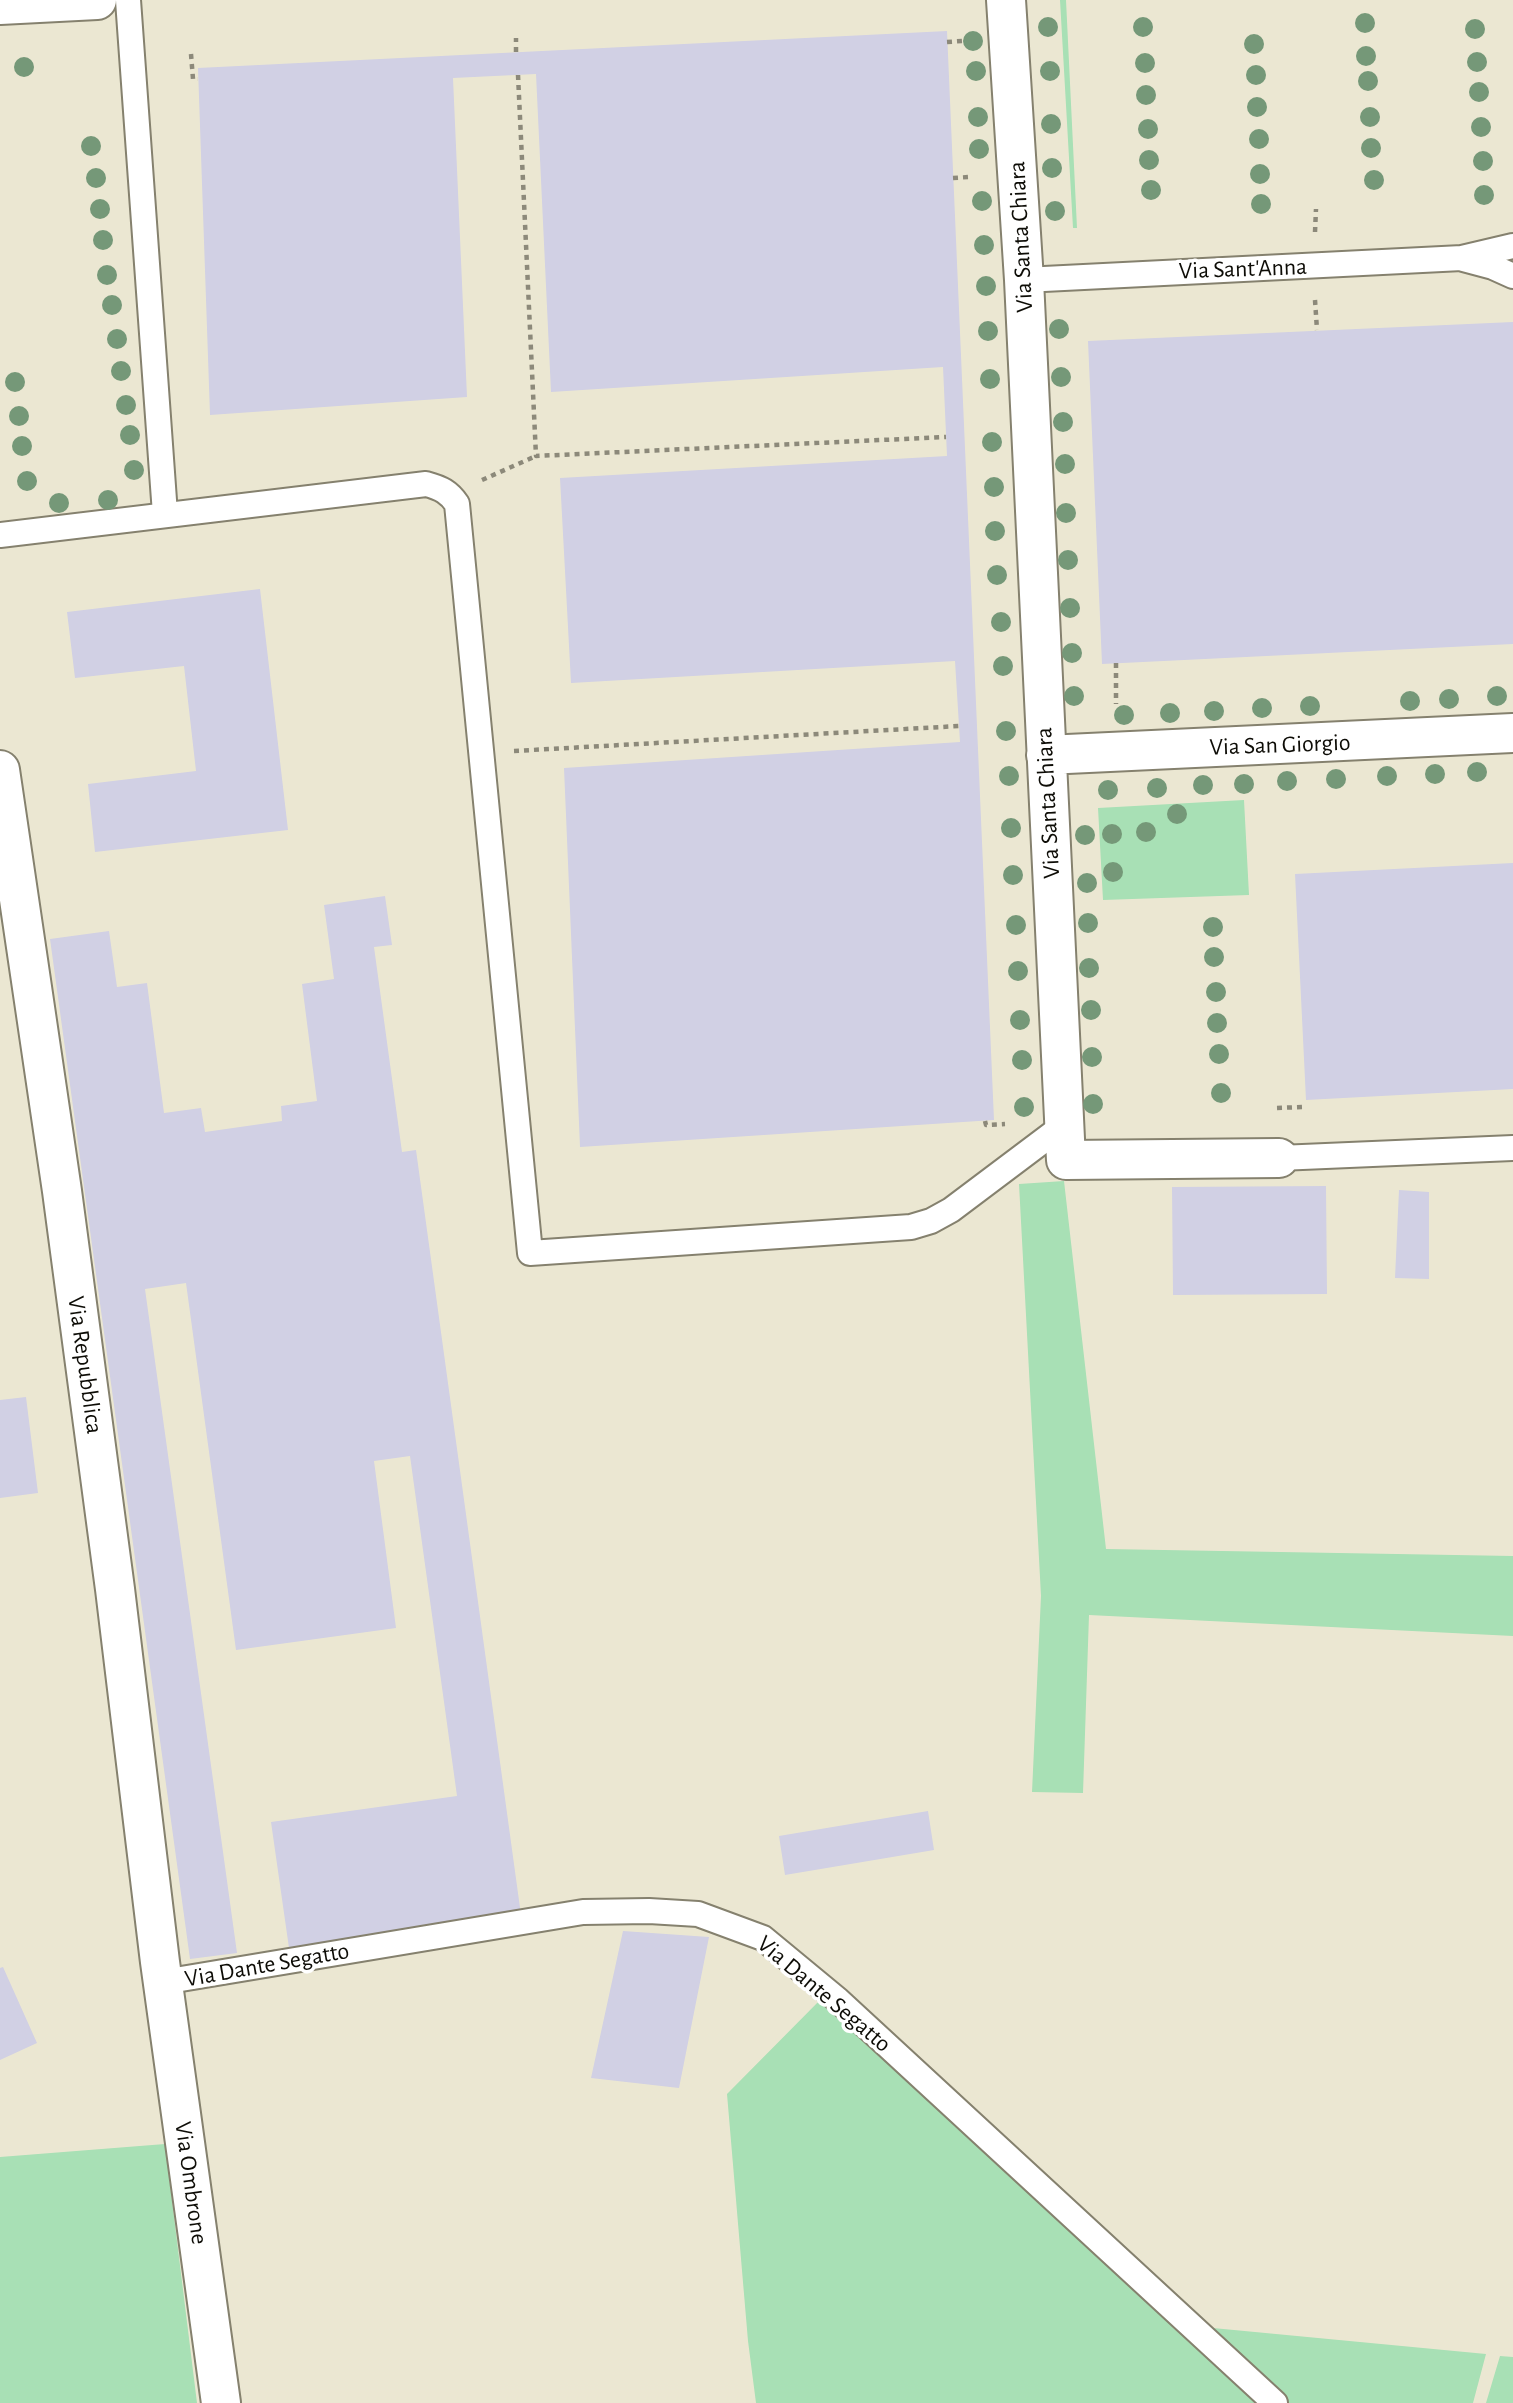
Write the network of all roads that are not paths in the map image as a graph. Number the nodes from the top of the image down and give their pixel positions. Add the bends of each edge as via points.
1 (97, 0) edge
2 (128, 0) edge
3 (1006, 0) edge
4 (0, 5) edge
5 (1513, 246) edge
6 (1462, 258) junction
7 (1513, 276) edge
8 (1024, 280) junction
9 (165, 514) junction
10 (0, 535) edge
11 (1513, 733) edge
12 (1046, 755) junction
13 (0, 770) edge
14 (12, 934) edge
15 (1064, 1125) junction
16 (1513, 1148) edge
17 (1279, 1158) joint
18 (162, 1972) junction
19 (221, 2403) edge
20 (1275, 2403) edge

1 - 4 street
2 - 9 lane
3 - 8 street, Via Santa Chiara
5 - 6 lane
6 - 7 lane
6 - 8 lane, Via Sant'Anna
8 - 12 street, Via Santa Chiara
9 - 10 lane
9 - 15 lane via 426,484 441,488 457,505 530,1253 911,1227 951,1210
11 - 12 street, Via San Giorgio
12 - 15 street, Via Santa Chiara
13 - 14 street, Via Repubblica
14 - 18 street, Via Repubblica via 62,1191
15 - 17 street, Via Santa Chiara via 1066,1160
16 - 17 lane, Via Santa Chiara
18 - 19 street, Via Ombrone
18 - 20 lane, Via Dante Segatto via 583,1912 698,1913 763,1938 838,2000

